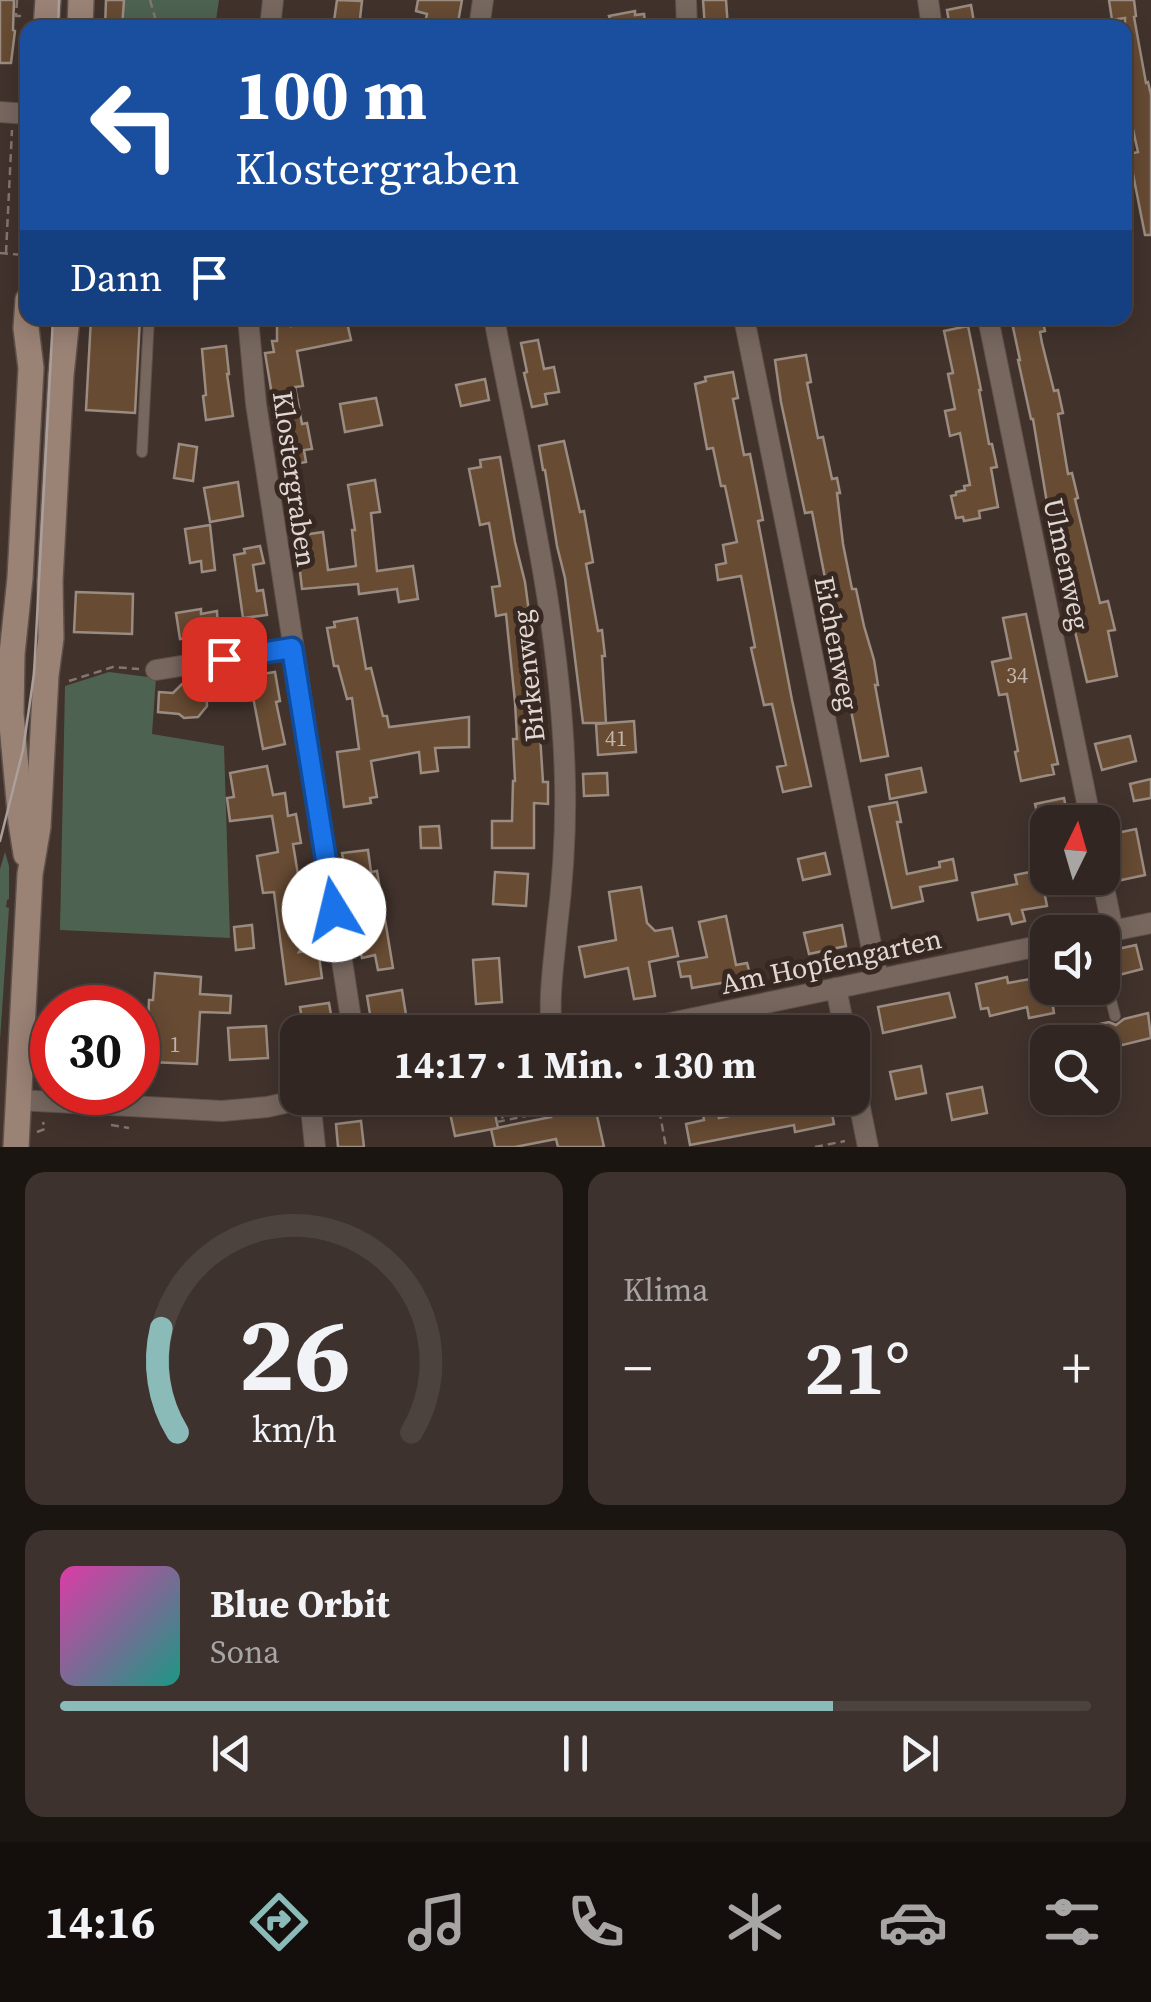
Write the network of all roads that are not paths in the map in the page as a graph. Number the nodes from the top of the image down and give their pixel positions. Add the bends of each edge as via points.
1 (26, 325) edge
2 (66, 325) edge
3 (149, 325) edge
4 (249, 325) edge
5 (495, 325) edge
6 (745, 325) edge
7 (989, 325) edge
8 (142, 452) dead end
9 (292, 648) junction
10 (156, 670) road end
11 (6, 673) edge
12 (46, 675) junction
13 (1088, 805) edge
14 (30, 874) junction
15 (1151, 923) edge
16 (1120, 929) edge
17 (1030, 948) edge
18 (878, 979) junction
19 (836, 988) junction
20 (1112, 1005) edge
21 (349, 1015) edge
22 (552, 1015) edge
23 (708, 1015) edge
24 (842, 1015) edge
25 (1115, 1016) dead end
26 (18, 1100) junction
27 (280, 1105) edge
28 (311, 1115) edge
29 (861, 1115) edge
30 (867, 1142) edge
31 (16, 1147) edge
32 (315, 1147) edge

1 - 11 main road via 20,578
2 - 12 main road
3 - 8 lane
4 - 9 street, Klostergraben
5 - 22 street, Birkenweg via 550,616 561,715 563,867
6 - 18 street, Eichenweg
7 - 13 street, Ulmenweg
9 - 10 street
9 - 21 street, Klostergraben
11 - 12 street
11 - 14 main road
12 - 14 main road
14 - 26 main road
15 - 16 street
17 - 18 street, Am Hopfengarten
18 - 19 street, Am Hopfengarten
19 - 23 street, Am Hopfengarten
19 - 24 street
20 - 25 lane
26 - 27 street via 222,1110
26 - 31 main road
28 - 32 street
29 - 30 street

